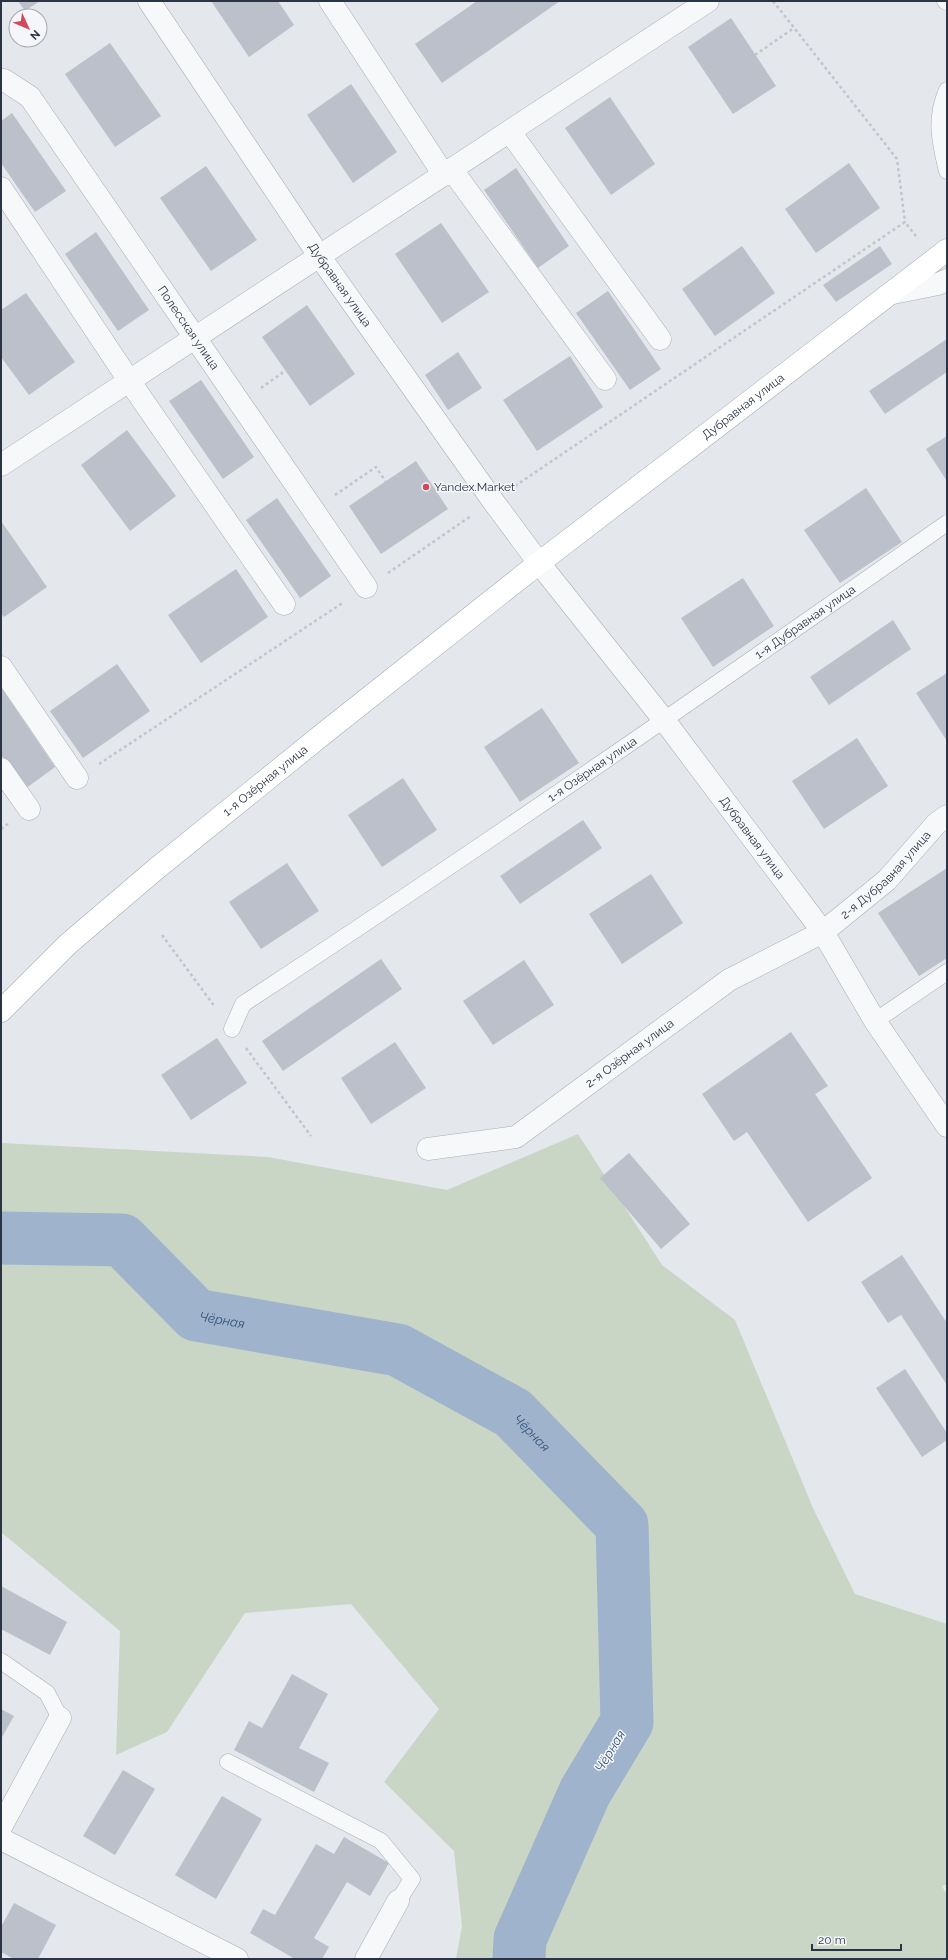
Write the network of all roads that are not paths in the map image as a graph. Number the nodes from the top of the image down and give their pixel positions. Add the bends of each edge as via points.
1 (149, 1) edge
2 (330, 1) edge
3 (695, 5) edge
4 (1, 80) edge
5 (947, 90) edge
6 (510, 132) junction
7 (947, 170) edge
8 (448, 173) junction
9 (1, 188) edge
10 (947, 250) edge
11 (320, 257) junction
12 (947, 280) edge
13 (893, 293) junction
14 (196, 339) junction
15 (660, 339) dead end
16 (605, 379) dead end
17 (130, 382) junction
18 (1, 465) edge
19 (947, 523) edge
20 (539, 563) junction
21 (366, 587) dead end
22 (284, 604) dead end
23 (1, 667) edge
24 (664, 720) junction
25 (1, 769) edge
26 (77, 778) dead end
27 (29, 809) dead end
28 (947, 816) edge
29 (823, 932) junction
30 (947, 972) edge
31 (1, 1011) edge
32 (875, 1021) junction
33 (232, 1029) road end
34 (947, 1126) edge
35 (428, 1149) dead end
36 (1, 1662) edge
37 (60, 1718) joint
38 (228, 1762) dead end
39 (1, 1827) edge
40 (1, 1839) edge
41 (398, 1901) joint
42 (237, 1959) edge
43 (366, 1959) edge

1 - 11 street, Дубравная улица
2 - 8 street
3 - 6 street
4 - 14 street, Полесская улица via 30,97
5 - 7 lane via 938,132
6 - 8 street
6 - 15 street
8 - 11 street
8 - 16 street
9 - 17 street
10 - 13 main road, Дубравная улица
11 - 14 street
11 - 20 street, Дубравная улица
12 - 13 street
13 - 20 main road, Дубравная улица
14 - 17 street
14 - 21 street, Полесская улица
17 - 18 street
17 - 22 street
19 - 24 lane, 1-я Дубравная улица
20 - 24 street, Дубравная улица
20 - 31 main road, 1-я Озёрная улица via 156,869 68,944
23 - 26 street
24 - 29 street, Дубравная улица
24 - 33 lane, 1-я Озёрная улица via 415,892 243,1004
25 - 27 street
28 - 29 street, 2-я Дубравная улица via 936,824 887,880
29 - 32 street, Дубравная улица
29 - 35 street, 2-я Озёрная улица via 729,980 516,1137
30 - 32 lane
32 - 34 street, Дубравная улица
36 - 37 lane via 47,1693
37 - 39 street
38 - 41 lane via 381,1841 412,1879
40 - 42 street
41 - 43 street

